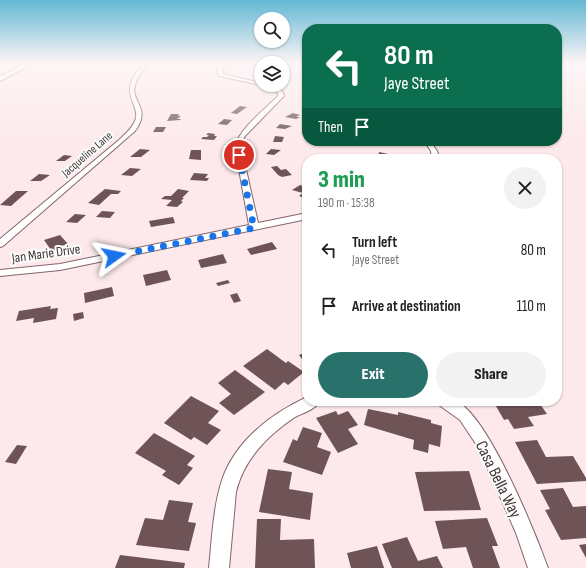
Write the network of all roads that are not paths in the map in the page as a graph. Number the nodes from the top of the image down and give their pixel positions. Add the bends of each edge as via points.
1 (132, 91) edge
2 (280, 92) edge
3 (302, 217) edge
4 (254, 228) junction
5 (0, 244) edge
6 (0, 273) edge
7 (302, 406) edge
8 (451, 406) edge
9 (219, 568) edge
10 (538, 568) edge

1 - 5 street, Jacqueline Lane via 139,113 137,123 117,144
2 - 4 street via 281,96 239,141 238,147
3 - 4 street, Jan Marie Drive
4 - 6 street, Jan Marie Drive via 60,267
7 - 9 street via 270,427 248,450 234,471 227,499
8 - 10 street, Casa Bella Way via 465,416 484,443 525,531

